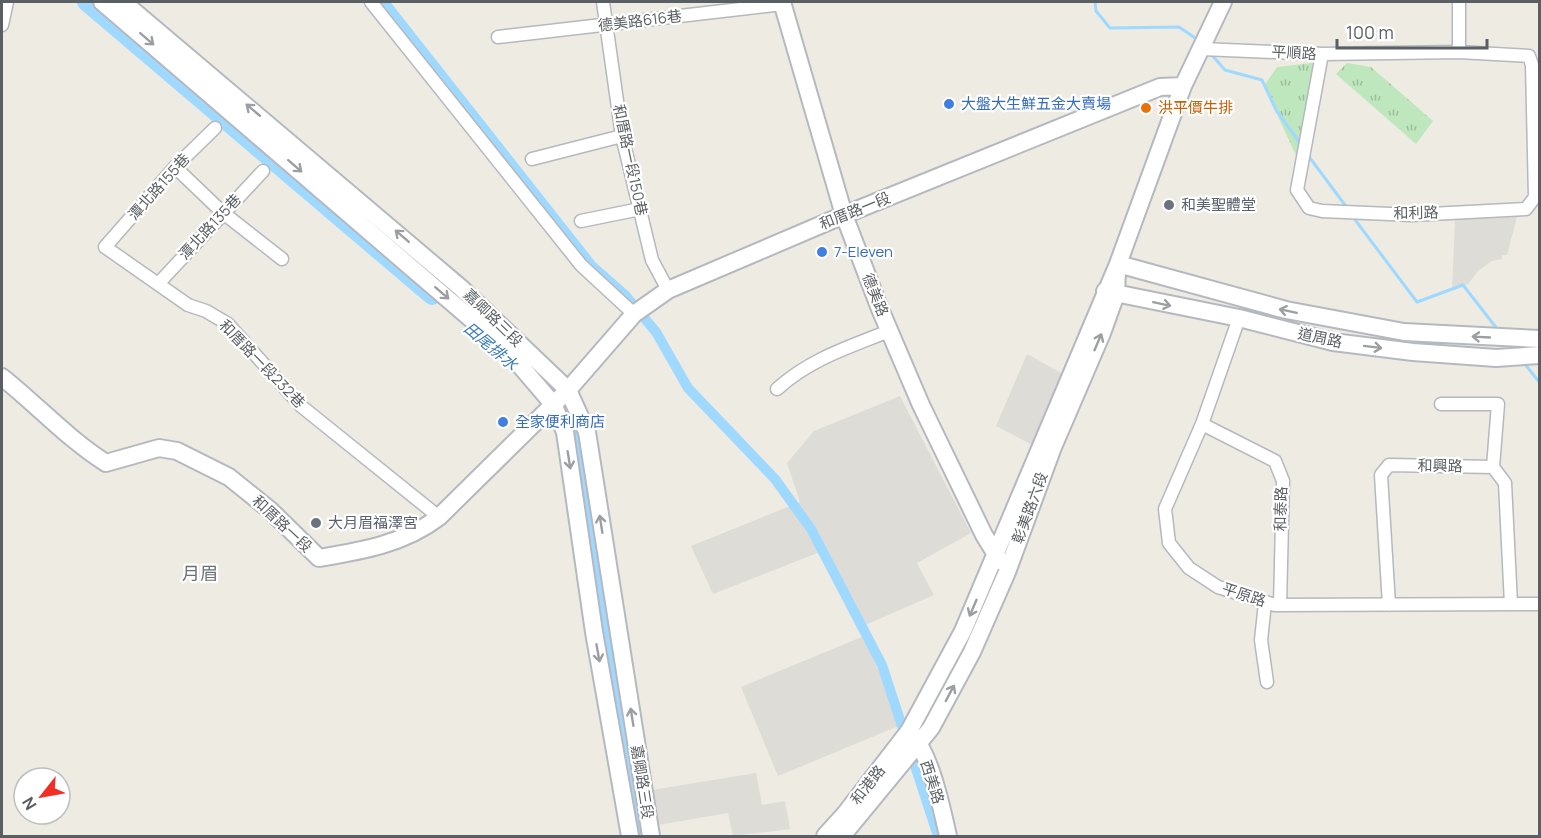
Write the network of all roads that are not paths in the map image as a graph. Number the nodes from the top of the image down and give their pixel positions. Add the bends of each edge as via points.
1 (7, 2) edge
2 (102, 2) edge
3 (123, 2) edge
4 (371, 2) edge
5 (603, 2) edge
6 (1222, 2) edge
7 (1459, 2) edge
8 (783, 3) edge
9 (2, 25) edge
10 (605, 26) junction
11 (498, 38) dead end
12 (1203, 49) junction
13 (1459, 52) junction
14 (1322, 54) junction
15 (1529, 56) joint
16 (1183, 86) junction
17 (215, 128) dead end
18 (1537, 130) edge
19 (622, 136) junction
20 (532, 159) dead end
21 (175, 167) junction
22 (263, 171) dead end
23 (640, 209) junction
24 (222, 212) junction
25 (844, 215) junction
26 (581, 221) dead end
27 (105, 247) joint
28 (282, 259) dead end
29 (1118, 264) junction
30 (158, 284) junction
31 (668, 290) junction
32 (1110, 292) junction
33 (634, 314) junction
34 (1239, 318) junction
35 (889, 331) junction
36 (1539, 339) edge
37 (1539, 356) edge
38 (2, 376) edge
39 (777, 389) dead end
40 (561, 396) junction
41 (1441, 404) dead end
42 (1202, 424) junction
43 (1493, 467) junction
44 (439, 518) junction
45 (996, 554) junction
46 (1007, 572) junction
47 (1265, 603) junction
48 (1511, 604) junction
49 (1539, 604) edge
50 (1280, 605) junction
51 (1389, 605) junction
52 (956, 644) junction
53 (972, 652) junction
54 (1267, 682) dead end
55 (909, 741) junction
56 (630, 837) edge
57 (651, 837) edge
58 (825, 837) edge
59 (842, 837) edge
60 (948, 837) edge

1 - 9 street
2 -> 40 street, 嘉卿路三段
40 -> 3 street, 嘉卿路三段 via 461,288
4 - 33 street via 581,265
5 - 10 street, 和厝路一段150巷
6 - 12 street, 彰美路六段
7 - 13 street
8 - 10 street, 德美路616巷
8 - 25 street, 德美路
10 - 11 street, 德美路616巷
10 - 19 street, 和厝路一段150巷
12 - 14 street, 平順路
12 - 16 street, 彰美路六段
13 - 14 street, 平順路
13 - 15 street, 平順路
14 - 18 street, 和利路 via 1297,190 1310,208 1412,215 1526,209 1535,197
15 - 18 street, 和利路
16 - 25 street, 和厝路一段 via 1160,87
16 - 29 street, 彰美路六段
17 - 21 street, 潭北路155巷
19 - 20 street
19 - 23 street, 和厝路一段150巷
21 - 24 street
21 - 27 street, 潭北路155巷
22 - 24 street, 潭北路135巷
23 - 26 street
23 - 31 street, 和厝路一段150巷 via 652,260
24 - 28 street
24 - 30 street, 潭北路135巷
25 - 31 street, 和厝路一段
25 - 35 street, 德美路
27 - 30 street, 和厝路一段232巷
29 - 32 street, 彰美路六段
36 -> 29 street, 道周路 via 1404,333 1286,310
30 - 44 street, 和厝路一段232巷 via 188,305 228,324 301,406
31 - 33 street, 和厝路一段
32 -> 34 street, 道周路
32 - 45 street, 彰美路六段
46 -> 32 street, 彰美路六段
33 - 40 street, 和厝路一段
34 -> 37 street, 道周路 via 1333,342 1401,351 1496,358
34 - 42 street, 平原路
35 - 39 street via 817,360
35 - 45 street, 德美路 via 921,405
38 - 44 street, 和厝路一段 via 80,446 106,463 159,447 229,477 319,558 390,543
40 - 44 street, 和厝路一段
40 -> 56 street, 嘉卿路三段 via 594,632
57 -> 40 street, 嘉卿路三段 via 587,432
41 - 43 street via 1498,404
42 - 47 street, 平原路 via 1165,509 1169,543 1189,568 1218,587
42 - 50 street, 和泰路 via 1275,461 1283,481
43 - 48 street via 1505,483
43 - 51 street, 和興路 via 1389,465 1381,475
45 - 46 street, 德美路
45 -> 52 street, 彰美路六段
46 - 53 street, 彰美路六段
47 - 50 street, 平原路
47 - 54 street via 1261,640
48 - 49 street, 平原路
48 - 51 street, 平原路
50 - 51 street, 平原路
52 - 53 street
52 - 55 street, 彰美路六段
55 -> 53 street, 彰美路六段 via 931,728
55 - 58 street, 和港路
55 - 59 street, 和港路
55 - 60 street, 西美路

